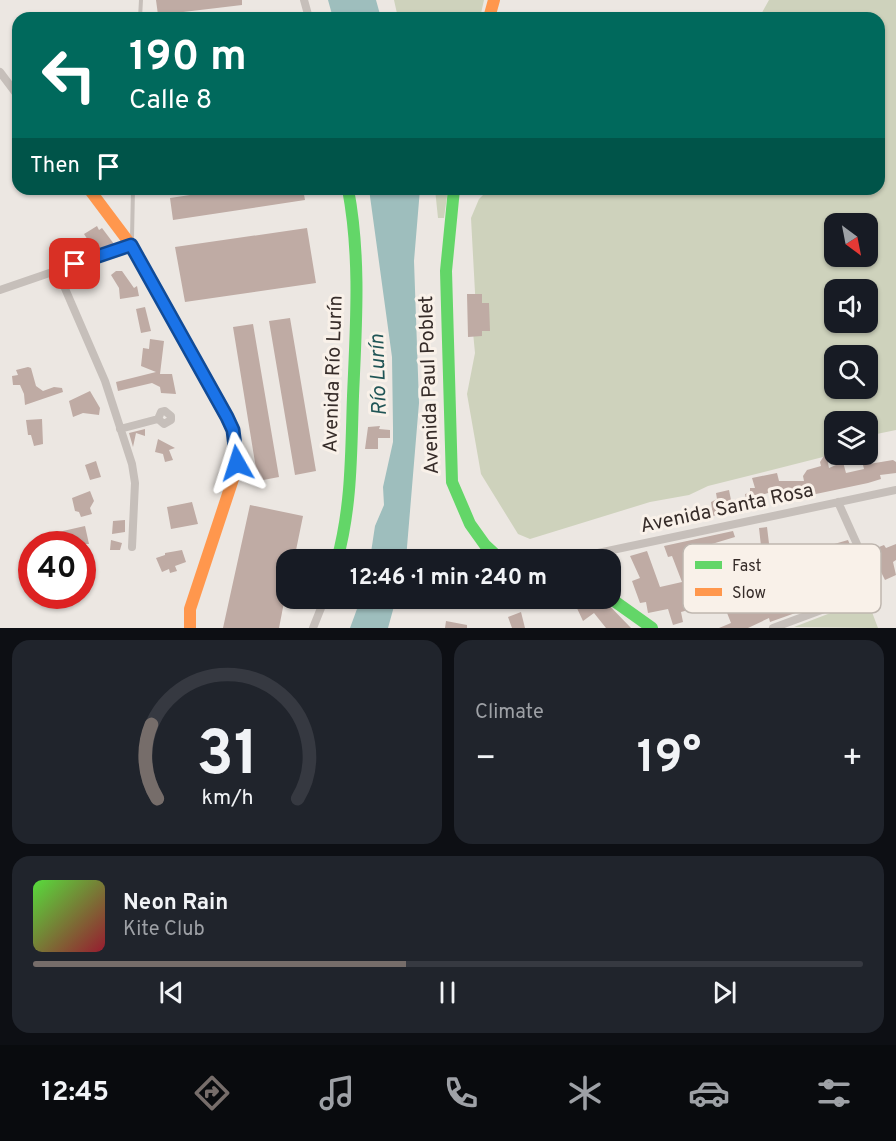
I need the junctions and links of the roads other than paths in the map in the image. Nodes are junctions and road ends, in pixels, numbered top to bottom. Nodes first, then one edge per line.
1 (0, 72) edge
2 (12, 88) edge
3 (93, 195) edge
4 (134, 195) edge
5 (349, 195) edge
6 (453, 195) edge
7 (131, 245) junction
8 (57, 270) junction
9 (0, 290) edge
10 (158, 419) dead end
11 (120, 429) junction
12 (896, 490) edge
13 (838, 502) junction
14 (857, 544) edge
15 (132, 547) dead end
16 (339, 549) edge
17 (489, 549) edge
18 (617, 549) edge
19 (621, 606) edge
20 (321, 609) edge
21 (813, 613) edge
22 (190, 628) edge
23 (313, 628) edge
24 (652, 628) edge
25 (773, 628) edge

1 - 2 street
3 - 7 street
4 - 7 lane
5 - 16 street, Avenida Río Lurín
6 - 17 street, Avenida Paul Poblet
7 - 8 street
7 - 22 street
8 - 9 street
8 - 11 street
10 - 11 street
11 - 15 street
12 - 13 street, Avenida Santa Rosa
13 - 14 street
13 - 18 street, Avenida Santa Rosa
19 - 24 street
20 - 23 street
21 - 25 street

